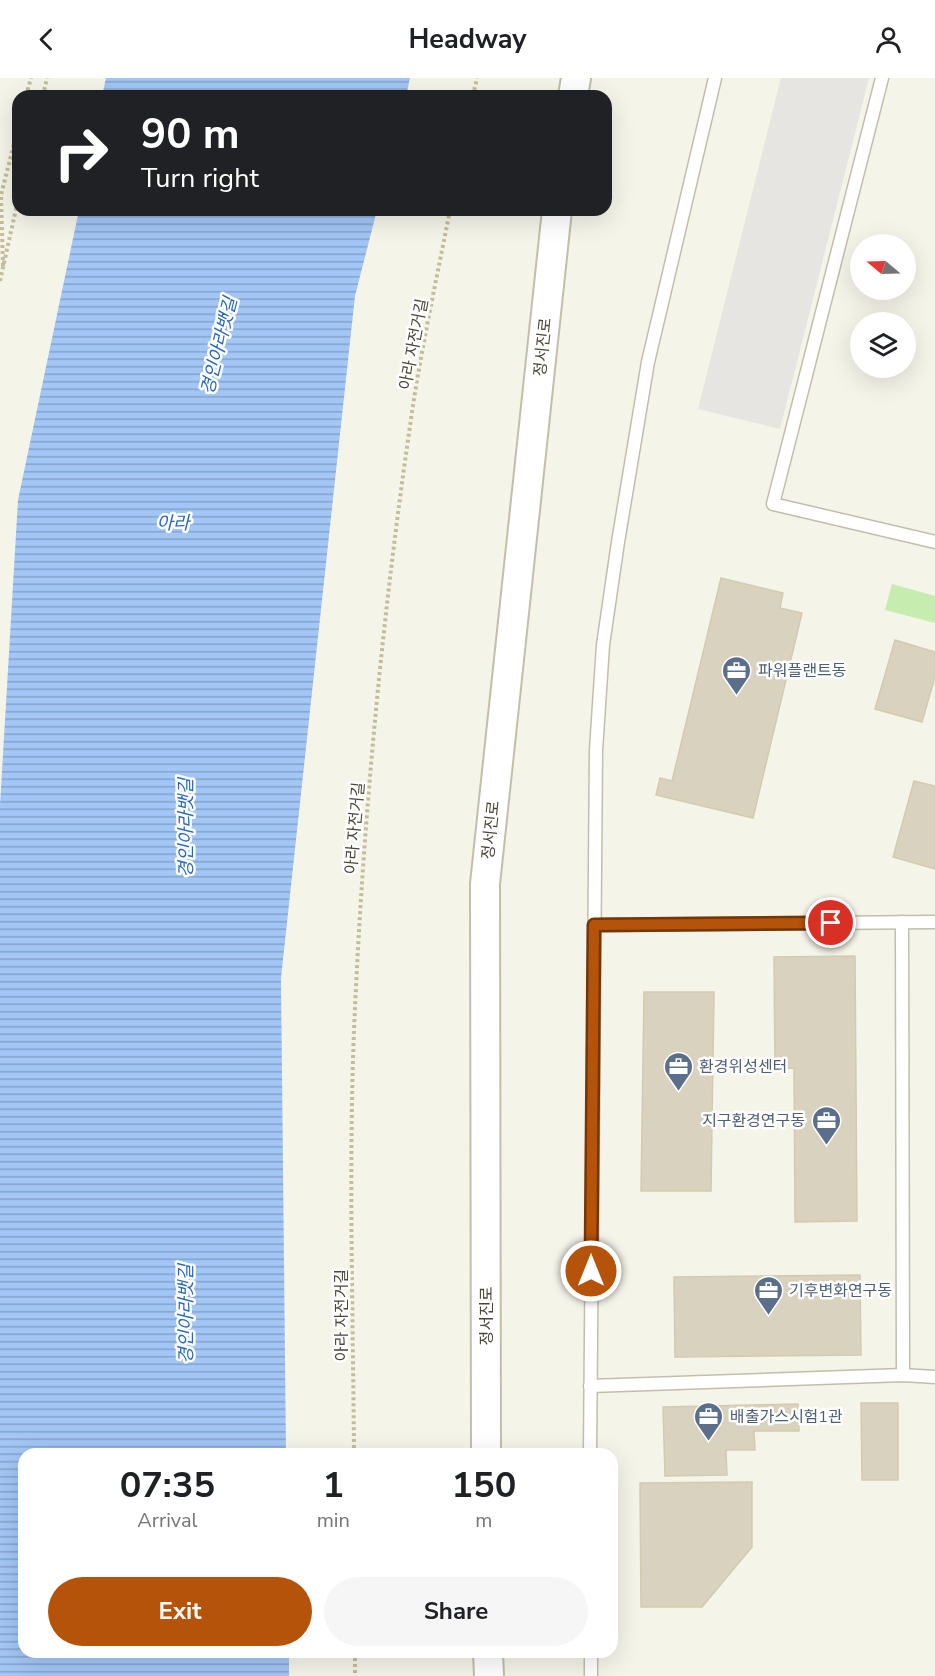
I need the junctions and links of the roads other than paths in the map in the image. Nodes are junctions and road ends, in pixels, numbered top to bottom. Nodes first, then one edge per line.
1 (715, 78) edge
2 (882, 78) edge
3 (556, 216) edge
4 (935, 542) edge
5 (902, 922) junction
6 (935, 922) edge
7 (594, 925) junction
8 (903, 1375) junction
9 (935, 1377) edge
10 (590, 1386) junction
11 (486, 1448) edge
12 (590, 1448) edge
13 (488, 1658) edge
14 (591, 1658) edge
15 (489, 1676) edge
16 (591, 1676) edge

1 - 7 lane
2 - 4 lane
3 - 11 street, 정서진로
5 - 6 lane
5 - 7 lane
5 - 8 lane
7 - 10 lane
8 - 9 lane
8 - 10 lane
10 - 12 lane
13 - 15 street
14 - 16 lane

